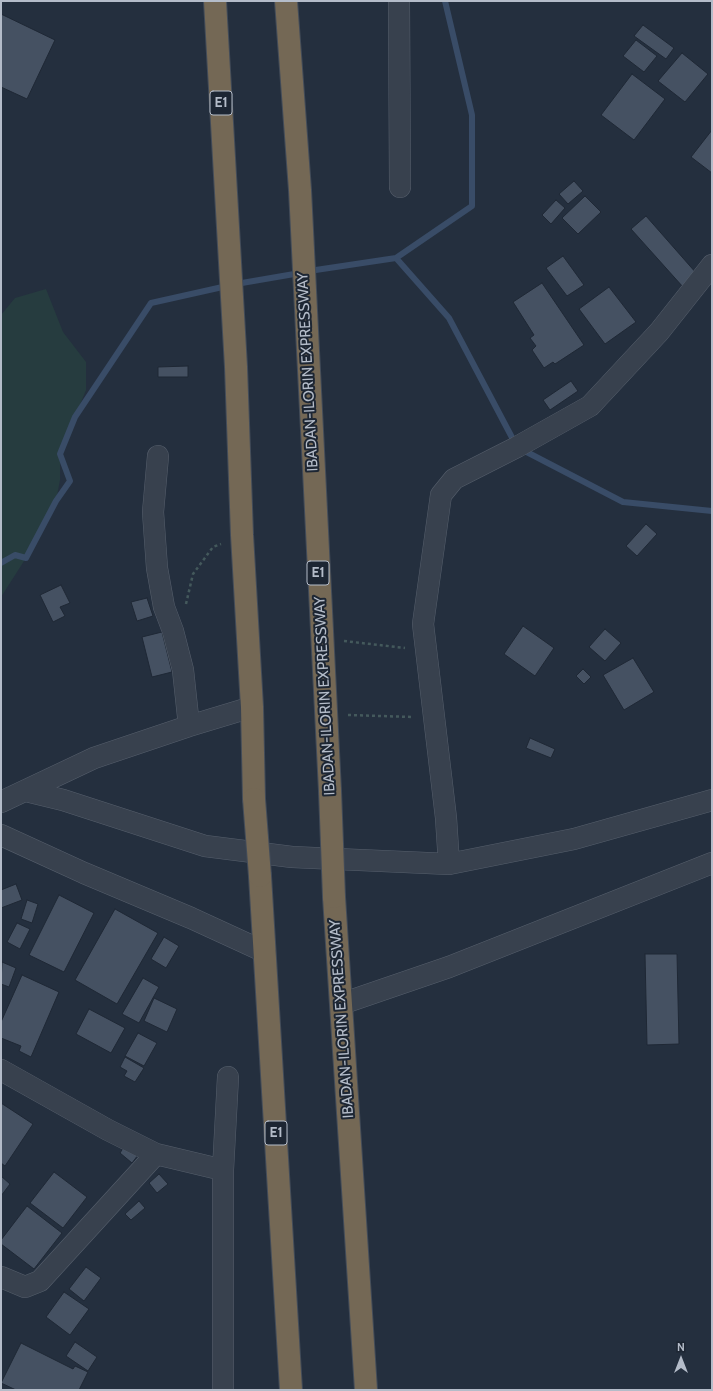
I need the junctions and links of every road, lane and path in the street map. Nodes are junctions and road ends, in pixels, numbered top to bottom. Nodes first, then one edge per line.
1 (215, 1) edge
2 (286, 1) edge
3 (399, 1) edge
4 (400, 187) dead end
5 (712, 265) edge
6 (158, 456) dead end
7 (242, 535) junction
8 (174, 631) junction
9 (322, 638) junction
10 (426, 650) junction
11 (252, 707) junction
12 (326, 714) junction
13 (434, 718) junction
14 (189, 726) junction
15 (26, 790) junction
16 (712, 800) edge
17 (1, 802) edge
18 (1, 835) edge
19 (712, 863) edge
20 (449, 864) junction
21 (265, 952) junction
22 (341, 1004) junction
23 (1, 1070) edge
24 (228, 1077) dead end
25 (156, 1154) junction
26 (223, 1170) junction
27 (1, 1277) edge
28 (223, 1390) edge
29 (291, 1390) edge
30 (366, 1390) edge

1 - 7 highway, E1
2 - 9 highway, IBADAN-ILORIN EXPRESSWAY / E1
3 - 4 street
5 - 10 street
6 - 8 street
7 - 8 path
7 - 11 highway, E1
8 - 14 street
9 - 10 path
9 - 12 highway, IBADAN-ILORIN EXPRESSWAY / E1
10 - 13 street
11 - 14 street
11 - 21 highway, E1, bridge
12 - 13 path
12 - 22 highway, IBADAN-ILORIN EXPRESSWAY / E1, bridge
13 - 20 street
14 - 15 street
15 - 17 street
15 - 20 street
16 - 20 street
18 - 21 street
19 - 22 street
21 - 29 highway, E1
22 - 30 highway, IBADAN-ILORIN EXPRESSWAY / E1
23 - 25 street
24 - 26 street
25 - 26 street
25 - 27 street
26 - 28 street

